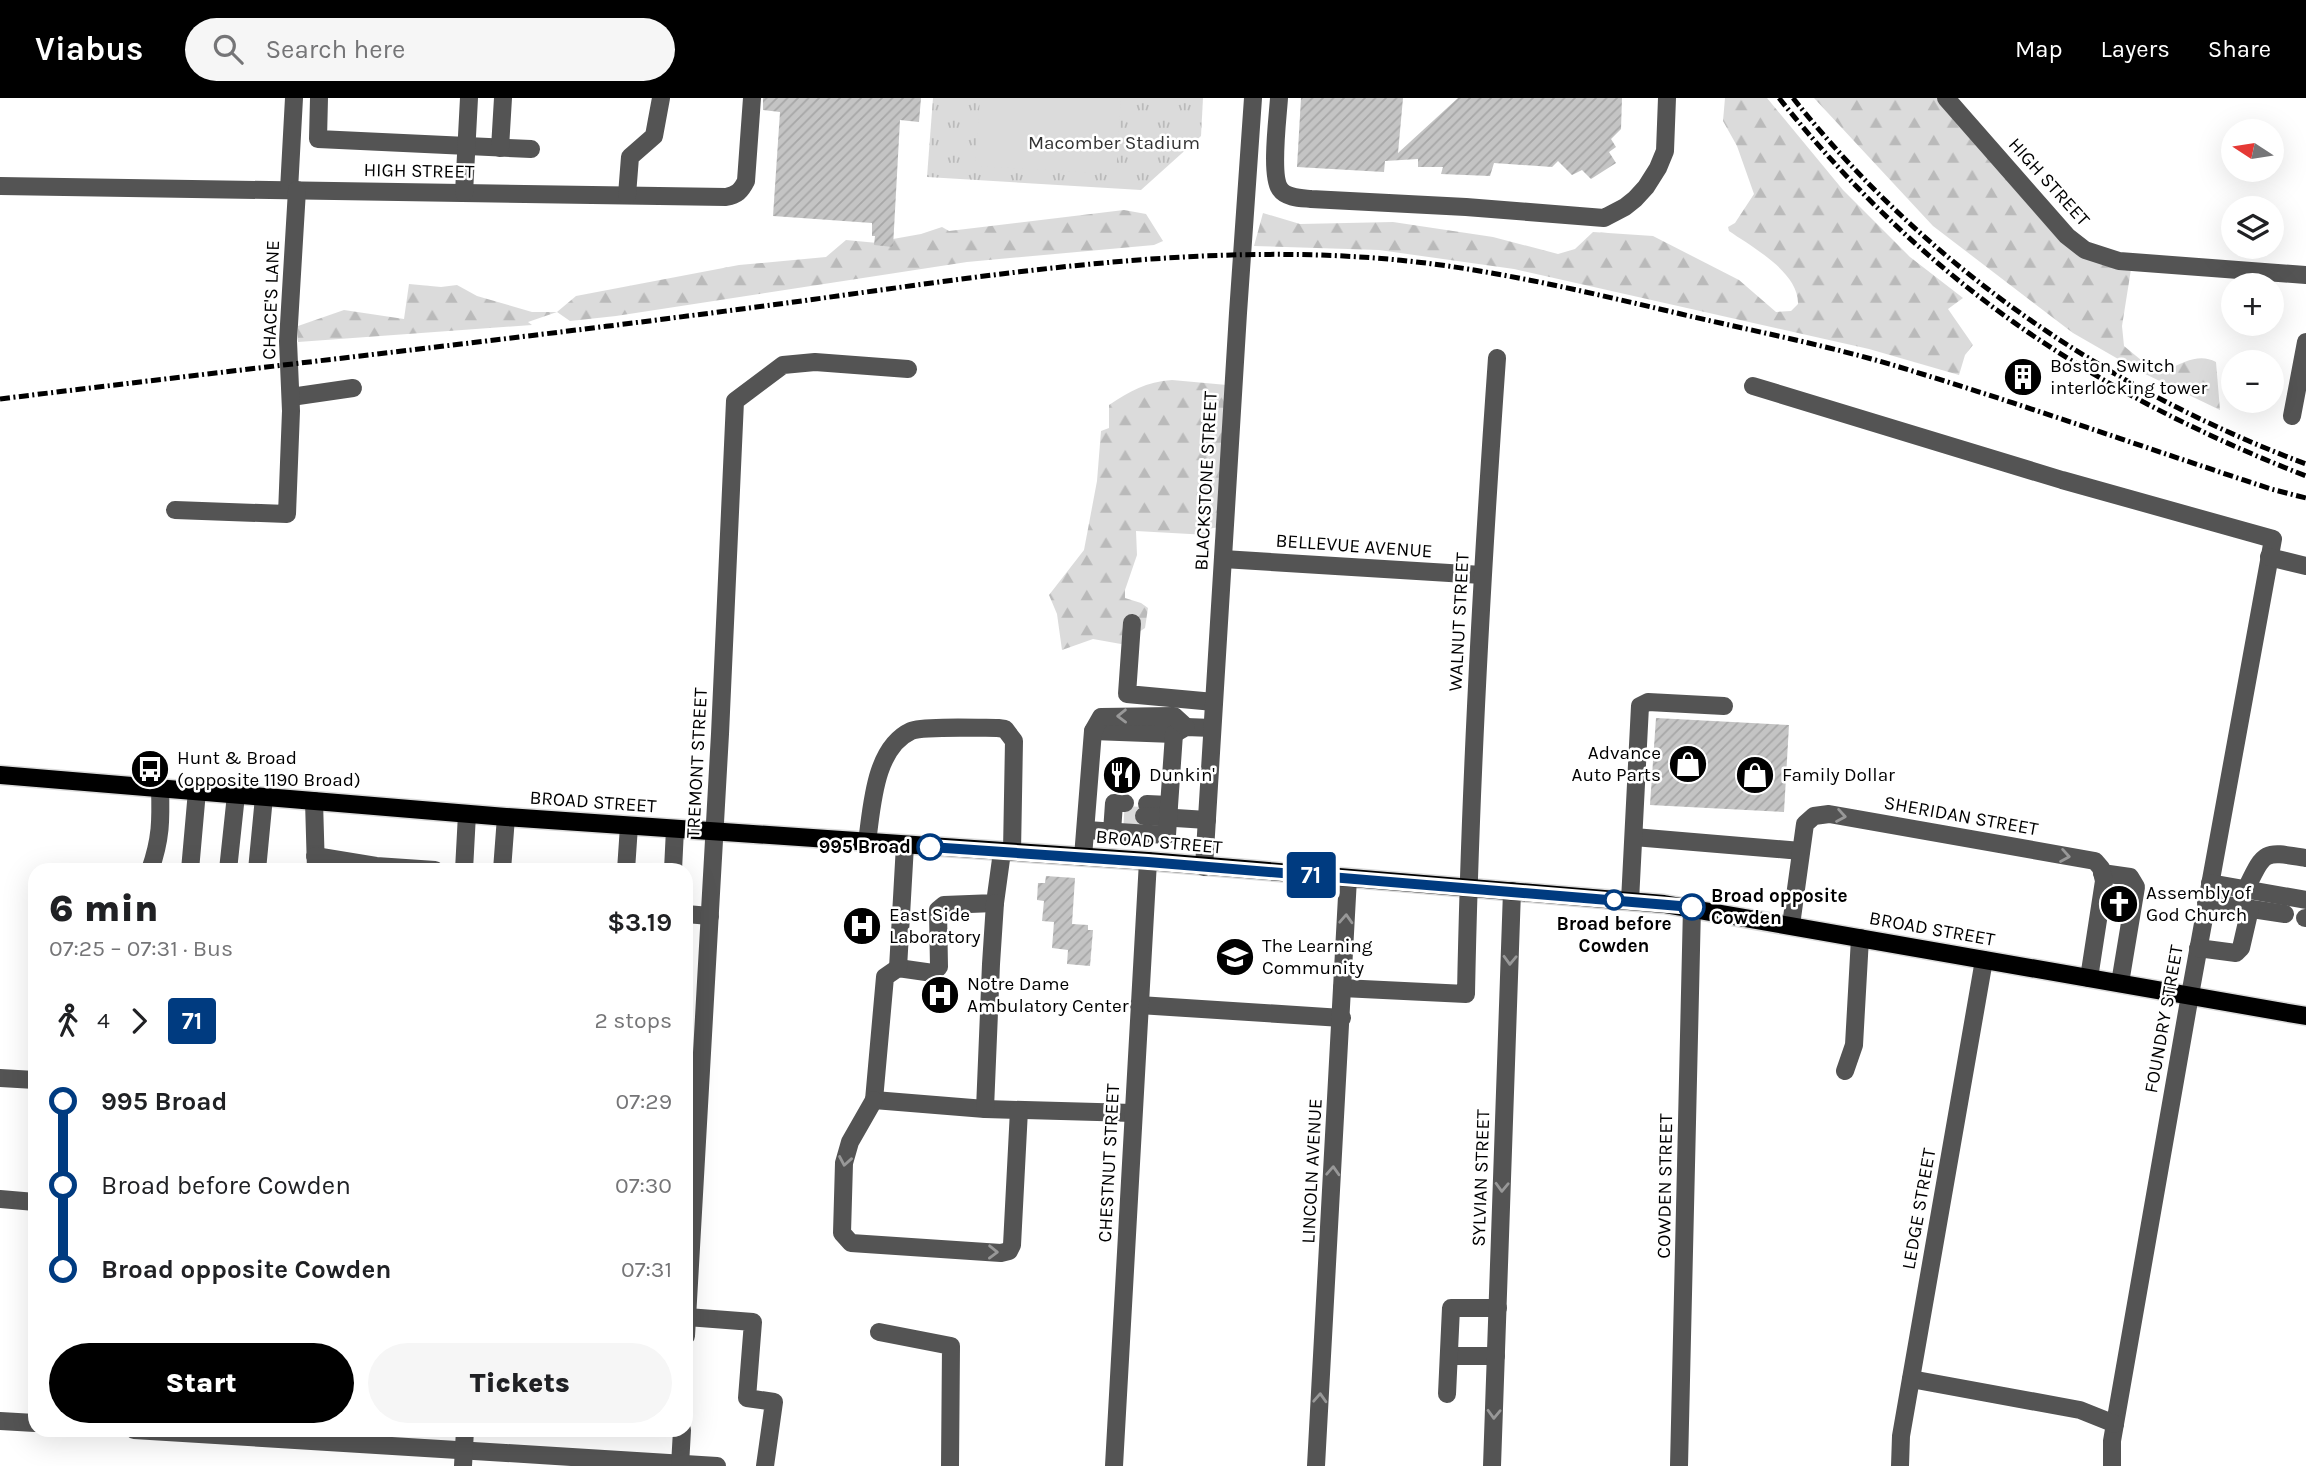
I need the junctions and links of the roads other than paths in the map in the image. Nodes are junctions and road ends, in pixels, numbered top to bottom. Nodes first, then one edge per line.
1 (294, 98) edge
2 (319, 98) edge
3 (469, 98) edge
4 (503, 98) edge
5 (661, 98) edge
6 (752, 98) edge
7 (1253, 98) edge
8 (1279, 98) edge
9 (1667, 98) edge
10 (1946, 98) edge
11 (466, 146) junction
12 (500, 148) junction
13 (531, 149) dead end
14 (0, 186) edge
15 (293, 190) junction
16 (464, 193) junction
17 (627, 195) junction
18 (2306, 275) edge
19 (2306, 342) edge
20 (1497, 358) dead end
21 (908, 369) dead end
22 (1753, 386) dead end
23 (352, 388) dead end
24 (291, 404) junction
25 (2292, 416) dead end
26 (175, 510) dead end
27 (2271, 548) junction
28 (1223, 559) junction
29 (2306, 566) edge
30 (1482, 575) junction
31 (1132, 624) dead end
32 (1214, 702) junction
33 (1724, 706) dead end
34 (1212, 729) junction
35 (1180, 730) junction
36 (0, 775) edge
37 (160, 788) junction
38 (197, 791) junction
39 (236, 794) junction
40 (264, 797) junction
41 (314, 801) junction
42 (1146, 810) tunnel mouth
43 (467, 814) junction
44 (506, 817) junction
45 (1168, 819) junction
46 (1207, 820) junction
47 (629, 826) junction
48 (675, 829) junction
49 (1086, 830) junction
50 (714, 832) junction
51 (1634, 837) junction
52 (867, 842) junction
53 (905, 845) junction
54 (1801, 851) junction
55 (1007, 852) junction
56 (1083, 857) junction
57 (2306, 858) edge
58 (1156, 862) junction
59 (153, 863) edge
60 (191, 863) edge
61 (229, 863) edge
62 (258, 863) edge
63 (316, 863) edge
64 (464, 863) edge
65 (503, 863) edge
66 (626, 863) edge
67 (673, 863) edge
68 (1204, 867) junction
69 (2102, 873) junction
70 (1348, 878) junction
71 (2210, 883) junction
72 (1468, 888) junction
73 (2246, 889) junction
74 (1512, 891) junction
75 (1630, 901) junction
76 (2206, 902) junction
77 (995, 903) junction
78 (1692, 907) junction
79 (2250, 909) junction
80 (2306, 912) edge
81 (2285, 914) dead end
82 (693, 915) edge
83 (709, 916) junction
84 (1791, 925) junction
85 (1860, 938) junction
86 (2198, 948) junction
87 (1984, 960) junction
88 (898, 968) junction
89 (2089, 978) junction
90 (2120, 983) junction
91 (1342, 988) junction
92 (2190, 995) junction
93 (1139, 1005) junction
94 (2306, 1016) edge
95 (1342, 1018) junction
96 (1845, 1071) dead end
97 (0, 1078) edge
98 (28, 1080) edge
99 (874, 1100) junction
100 (985, 1109) junction
101 (1019, 1110) junction
102 (1133, 1113) junction
103 (0, 1199) edge
104 (28, 1201) edge
105 (693, 1208) edge
106 (1498, 1308) junction
107 (693, 1317) edge
108 (879, 1332) dead end
109 (1449, 1356) junction
110 (1496, 1356) junction
111 (1911, 1379) junction
112 (1447, 1394) dead end
113 (0, 1421) edge
114 (28, 1423) edge
115 (2115, 1424) junction
116 (213, 1437) edge
117 (465, 1437) edge
118 (682, 1437) edge
119 (463, 1459) edge
120 (680, 1465) edge
121 (717, 1466) edge
122 (765, 1466) edge
123 (950, 1466) edge
124 (1114, 1466) edge
125 (1316, 1466) edge
126 (1492, 1466) edge
127 (1679, 1466) edge
128 (1900, 1466) edge
129 (2112, 1466) edge

1 - 15 street, CHACE'S LANE
2 - 11 street
3 - 11 street
4 - 12 street
5 - 17 street
6 - 17 street, HIGH STREET
7 - 28 street, BLACKSTONE STREET
8 - 9 street
10 - 18 street, HIGH STREET
11 - 12 street
11 - 16 street
12 - 13 street
14 - 15 street, HIGH STREET
15 - 16 street, HIGH STREET
15 - 24 street, CHACE'S LANE
16 - 17 street, HIGH STREET
19 - 25 street
20 - 30 street, WALNUT STREET
21 - 50 street, TREMONT STREET
22 - 27 street
23 - 24 street
24 - 26 street, CHACE'S LANE
27 - 29 street
27 - 71 street, FOUNDRY STREET
28 - 30 street, BELLEVUE AVENUE
28 - 32 street, BLACKSTONE STREET
30 - 72 street, WALNUT STREET
31 - 32 street
32 - 34 street, BLACKSTONE STREET
33 - 51 street
34 - 35 street
34 - 46 street, BLACKSTONE STREET
35 - 45 street, CHESTNUT STREET
35 - 49 street
36 - 37 main road, BROAD STREET
37 - 38 main road, BROAD STREET
37 - 59 street
38 - 39 main road, BROAD STREET
38 - 60 street
39 - 40 main road, BROAD STREET
39 - 61 street
40 - 41 main road, BROAD STREET
40 - 62 street
41 - 43 main road, BROAD STREET
41 - 63 street
42 - 45 street
43 - 44 main road, BROAD STREET
43 - 64 street
44 - 47 main road, BROAD STREET
44 - 65 street
45 - 46 street
45 - 49 street
45 - 58 street, CHESTNUT STREET
46 - 68 street, BLACKSTONE STREET
47 - 48 main road, BROAD STREET
47 - 66 street
48 - 50 main road, BROAD STREET
48 - 67 street
49 - 56 street
50 - 52 main road, BROAD STREET
50 - 83 street, TREMONT STREET
51 - 54 street
51 - 75 street
52 - 53 main road, BROAD STREET
52 - 55 street
53 - 55 main road, BROAD STREET
53 - 88 street
54 -> 69 street, SHERIDAN STREET
54 - 84 street, SHERIDAN STREET
55 - 56 main road, BROAD STREET
55 - 77 street
56 - 58 main road, BROAD STREET
57 - 73 street
58 - 68 main road, BROAD STREET
58 - 93 street, CHESTNUT STREET
68 - 70 main road, BROAD STREET
69 - 89 street
69 - 90 street
70 - 72 main road, BROAD STREET
91 -> 70 street, LINCOLN AVENUE
71 - 73 street
71 - 76 street, FOUNDRY STREET
72 - 74 main road, BROAD STREET
72 - 91 street, WALNUT STREET
73 - 80 street
74 - 75 main road, BROAD STREET
74 -> 106 street, SYLVIAN STREET
75 - 78 main road, BROAD STREET
76 - 79 street
76 - 86 street, FOUNDRY STREET
77 - 88 street
77 - 100 street
78 - 84 main road, BROAD STREET
78 - 127 street, COWDEN STREET
79 - 81 street
79 - 86 street
82 - 83 street
83 - 105 street, TREMONT STREET
84 - 85 main road, BROAD STREET
85 - 87 main road, BROAD STREET
85 - 96 street
86 - 92 street, FOUNDRY STREET
87 - 89 main road, BROAD STREET
87 - 111 street, LEDGE STREET
88 - 99 street
89 - 90 main road, BROAD STREET
90 - 92 main road, BROAD STREET
91 - 95 street, LINCOLN AVENUE
92 - 94 main road, BROAD STREET
92 - 115 street, FOUNDRY STREET
93 - 95 street
93 - 102 street, CHESTNUT STREET
125 -> 95 street, LINCOLN AVENUE
97 - 98 street
99 - 100 street
99 -> 101 street
100 - 101 street
101 - 102 street
102 - 124 street, CHESTNUT STREET
103 - 104 street
106 - 109 street
106 - 110 street, SYLVIAN STREET
107 - 122 street
108 - 123 street
109 - 110 street
109 - 112 street
110 -> 126 street, SYLVIAN STREET
111 - 115 street
111 - 128 street, LEDGE STREET
113 - 114 street
115 - 129 street, FOUNDRY STREET
116 - 119 street
117 - 119 street
118 - 120 street
119 - 120 street
120 - 121 street

